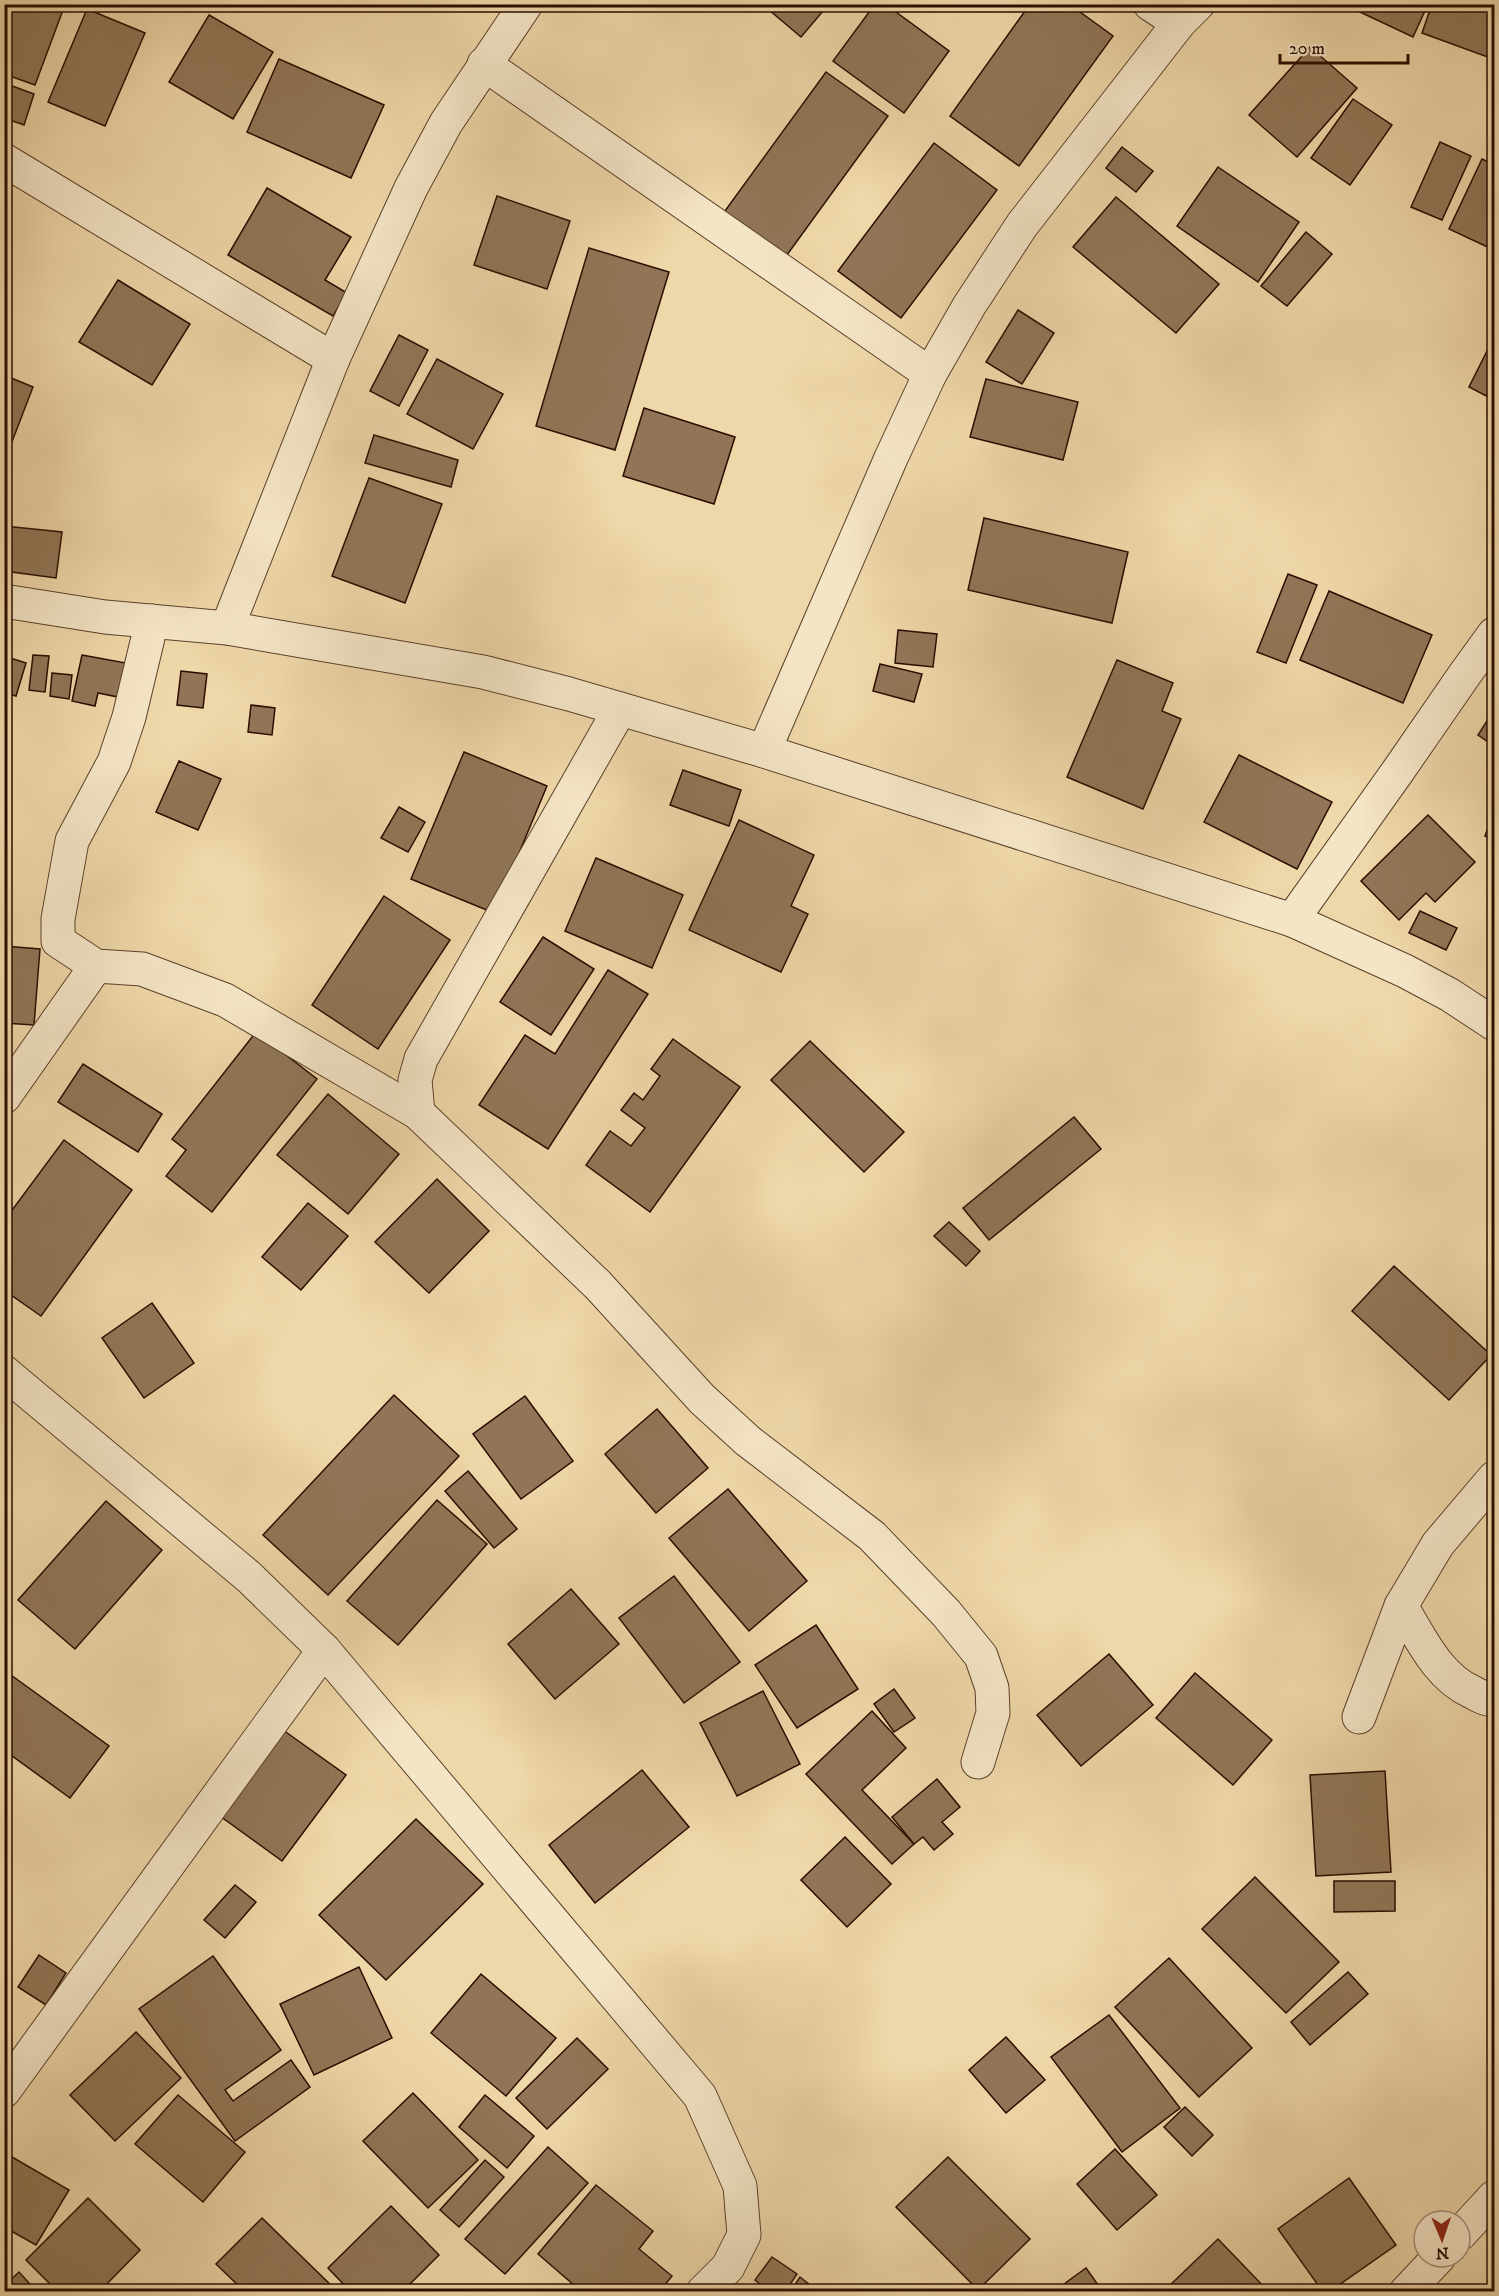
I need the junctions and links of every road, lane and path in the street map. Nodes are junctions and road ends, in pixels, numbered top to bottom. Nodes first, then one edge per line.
1 (526, 4) edge
2 (1150, 4) edge
3 (1188, 14) edge
4 (484, 64) junction
5 (4, 160) edge
6 (333, 359) junction
7 (930, 374) junction
8 (4, 601) edge
9 (152, 621) junction
10 (227, 628) junction
11 (1494, 634) edge
12 (620, 709) junction
13 (764, 752) junction
14 (1292, 920) junction
15 (96, 966) junction
16 (1494, 1024) edge
17 (4, 1097) edge
18 (418, 1113) junction
19 (4, 1372) edge
20 (1494, 1478) edge
21 (1401, 1606) junction
22 (324, 1650) junction
23 (1494, 1700) edge
24 (1359, 1717) dead end
25 (978, 1762) dead end
26 (4, 2091) edge
27 (1494, 2197) edge
28 (1472, 2221) edge
29 (1427, 2269) edge
30 (703, 2292) edge
31 (1406, 2292) edge

1 - 4 street
2 - 3 street
3 - 7 street
4 - 6 street
4 - 7 street
5 - 6 street
6 - 10 street
7 - 13 street
8 - 9 street
9 - 10 street
9 - 15 street
10 - 12 street
11 - 14 street
12 - 13 street
12 - 18 street
13 - 14 street
14 - 16 street
15 - 17 street
15 - 18 street
18 - 25 street
19 - 22 street
20 - 21 street
21 - 23 street
21 - 24 street
22 - 26 street
22 - 30 street
27 - 28 street
29 - 31 street

